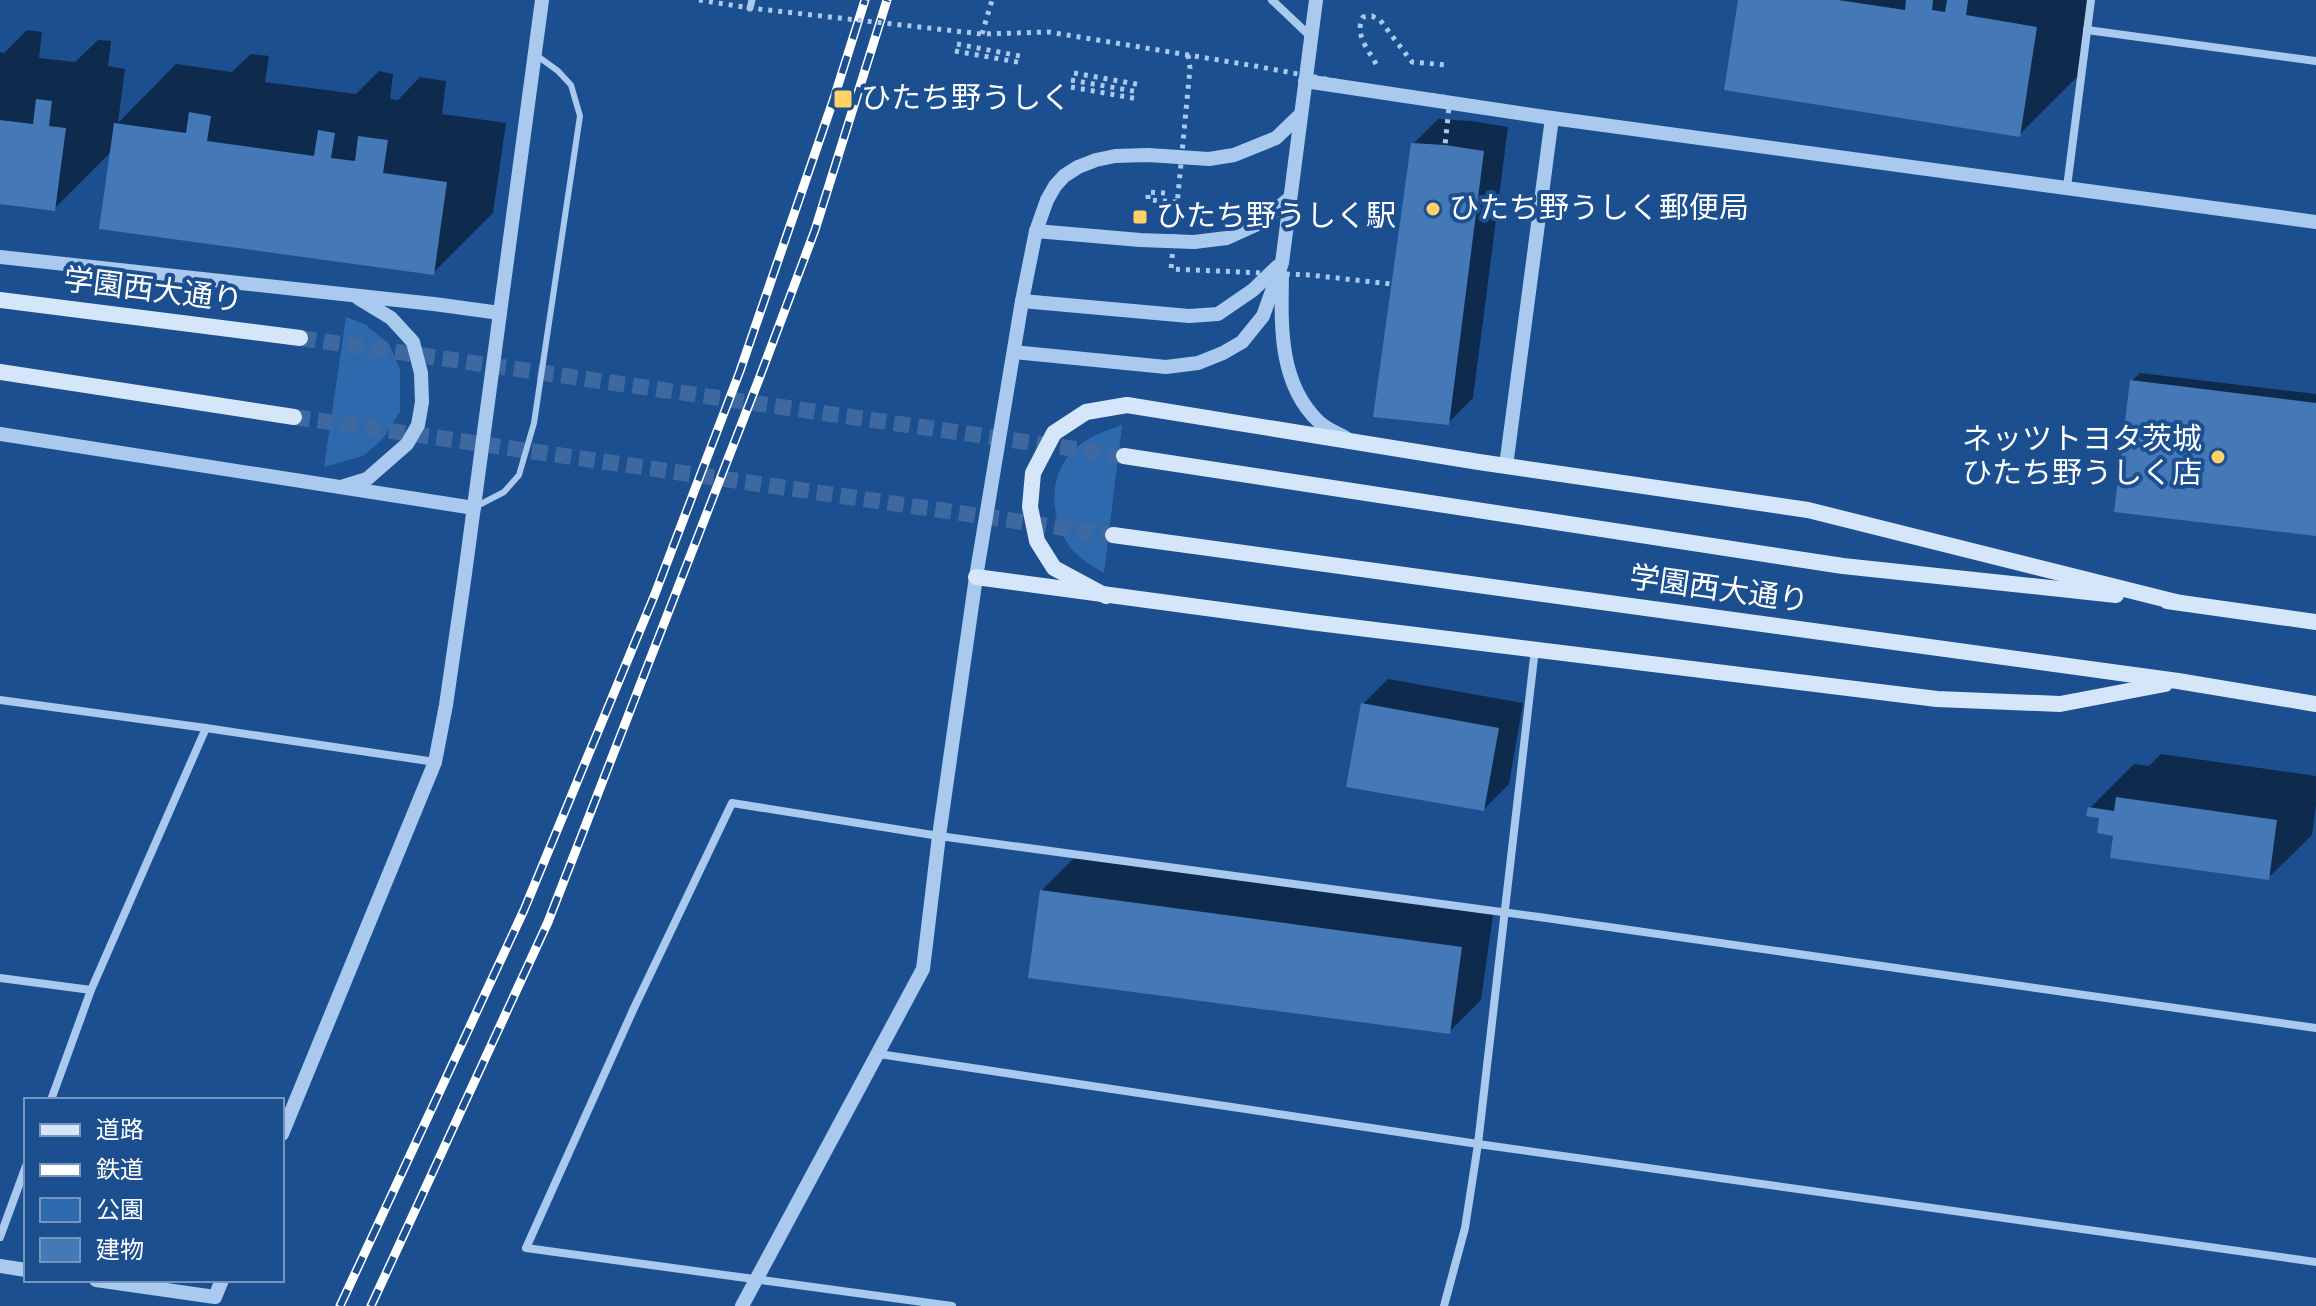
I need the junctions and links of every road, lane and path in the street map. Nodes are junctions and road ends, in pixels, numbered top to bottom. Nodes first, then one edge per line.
1 (542, 0) edge
2 (699, 0) edge
3 (992, 0) edge
4 (1272, 0) edge
5 (1316, 0) edge
6 (2091, 0) edge
7 (751, 4) edge
8 (2087, 30) junction
9 (982, 34) junction
10 (1311, 37) junction
11 (956, 48) dead end
12 (536, 55) junction
13 (1188, 55) junction
14 (1024, 60) dead end
15 (2316, 61) edge
16 (1447, 65) dead end
17 (1378, 67) dead end
18 (1384, 79) dead end
19 (1305, 81) junction
20 (1141, 85) dead end
21 (1071, 87) dead end
22 (1390, 91) junction
23 (1300, 115) junction
24 (1552, 118) junction
25 (1445, 145) dead end
26 (2067, 187) junction
27 (1165, 193) dead end
28 (1290, 198) junction
29 (1177, 202) junction
30 (2316, 222) edge
31 (1036, 231) junction
32 (0, 257) edge
33 (1282, 263) junction
34 (1391, 284) dead end
35 (354, 296) junction
36 (0, 300) edge
37 (1022, 301) junction
38 (500, 313) junction
39 (300, 338) tunnel mouth
40 (1014, 352) junction
41 (0, 372) edge
42 (294, 417) tunnel mouth
43 (0, 434) edge
44 (1350, 441) junction
45 (1124, 456) tunnel mouth
46 (1506, 466) junction
47 (341, 487) junction
48 (474, 508) junction
49 (1113, 535) tunnel mouth
50 (976, 577) junction
51 (1106, 596) junction
52 (2176, 602) junction
53 (2316, 622) edge
54 (1535, 649) junction
55 (2178, 681) junction
56 (0, 700) edge
57 (2316, 704) edge
58 (206, 728) junction
59 (435, 762) junction
60 (939, 836) junction
61 (1504, 913) junction
62 (0, 978) edge
63 (91, 990) junction
64 (2316, 1028) edge
65 (879, 1054) junction
66 (52, 1098) edge
67 (284, 1129) edge
68 (1478, 1144) junction
69 (24, 1171) edge
70 (0, 1237) edge
71 (2316, 1262) edge
72 (0, 1266) edge
73 (24, 1270) edge
74 (756, 1279) junction
75 (107, 1282) edge
76 (221, 1282) edge
77 (214, 1302) edge
78 (742, 1306) edge
79 (952, 1306) edge
80 (1444, 1306) edge

1 - 12 street
2 - 7 path, bridge
3 - 9 path
4 - 10 street
5 - 10 street
6 - 8 street
7 - 9 path, bridge
8 - 15 street
8 - 26 street
9 - 13 path, bridge
10 - 19 street
11 - 14 path
12 - 38 street
12 - 48 lane
13 - 22 path, bridge
13 - 29 path, bridge
16 - 17 path
18 - 22 path
19 - 23 street
19 - 24 street
20 - 21 path
22 - 25 path, bridge
23 - 28 street
23 - 31 street
24 - 26 street
24 - 46 street
26 - 30 street
27 - 29 path
28 - 31 street
28 - 33 street
29 - 34 path, bridge
31 - 37 street
32 - 35 street
33 - 37 street
33 - 40 street
33 - 44 street
35 - 38 street
35 - 47 street
36 - 39 main road, 学園西大通り
37 - 40 street
38 - 48 street
40 - 50 street
41 - 42 main road
43 - 47 street
44 - 46 main road
44 - 51 main road
45 - 52 main road, 学園西大通り
46 - 52 main road
47 - 48 street
48 - 59 street
49 - 55 main road, 学園西大通り
50 - 51 main road
50 - 60 street
51 - 54 main road
52 - 53 main road, 学園西大通り
54 - 55 main road
54 - 61 street
55 - 57 main road, 学園西大通り
56 - 58 street
58 - 59 street
58 - 63 street
59 - 67 street
60 - 61 street
60 - 65 street
60 - 74 street
61 - 64 street
61 - 68 street
62 - 63 street
63 - 66 street
65 - 68 street
65 - 74 street
68 - 71 street
68 - 80 street
69 - 70 street
72 - 73 street
74 - 78 street
74 - 79 street
75 - 77 street
76 - 77 street

